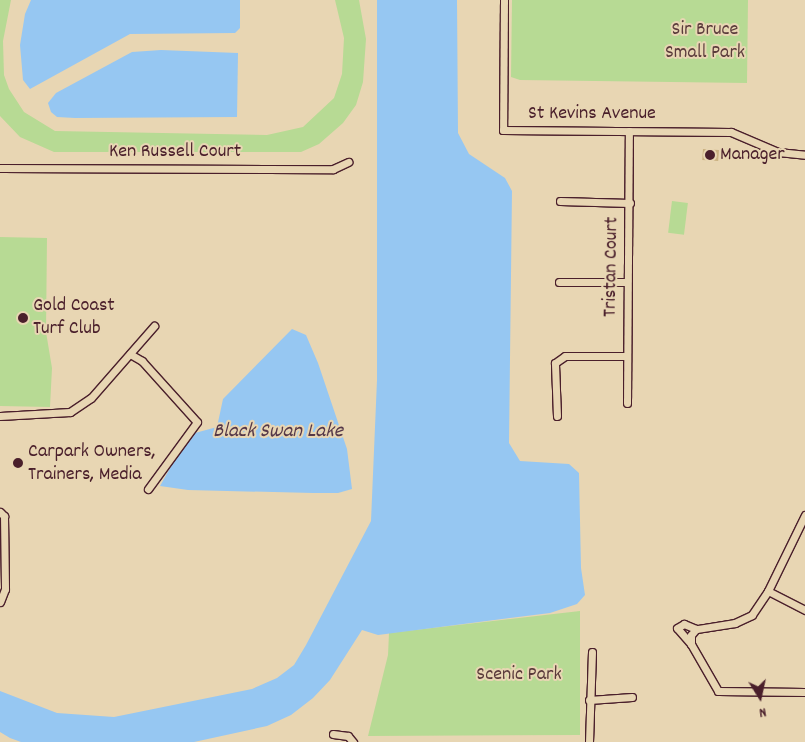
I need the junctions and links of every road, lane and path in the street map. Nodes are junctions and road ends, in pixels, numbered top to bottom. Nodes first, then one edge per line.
1 (504, 0) edge
2 (629, 131) junction
3 (805, 155) edge
4 (348, 162) dead end
5 (0, 168) edge
6 (560, 201) dead end
7 (630, 203) junction
8 (559, 282) dead end
9 (627, 282) junction
10 (154, 326) dead end
11 (130, 354) junction
12 (627, 356) junction
13 (627, 403) dead end
14 (0, 416) edge
15 (557, 416) dead end
16 (148, 489) dead end
17 (0, 512) edge
18 (805, 514) edge
19 (768, 591) junction
20 (0, 602) edge
21 (805, 610) edge
22 (696, 630) junction
23 (691, 644) junction
24 (592, 652) dead end
25 (805, 692) edge
26 (632, 697) dead end
27 (589, 700) junction
28 (333, 734) dead end
29 (353, 742) edge
30 (589, 742) edge

1 - 2 street, St Kevins Avenue
2 - 3 street, St Kevins Avenue
2 - 7 street, Tristan Court
4 - 5 street, Ken Russell Court
6 - 7 street
7 - 9 street, Tristan Court
8 - 9 street
9 - 12 street, Tristan Court
10 - 11 street
11 - 14 street
11 - 16 street
12 - 13 street, Tristan Court
12 - 15 street
17 - 20 street
18 - 19 street
19 - 21 street
19 - 22 street
22 - 23 street
22 - 23 street
23 - 25 street
24 - 27 street
26 - 27 street
27 - 30 street
28 - 29 street

